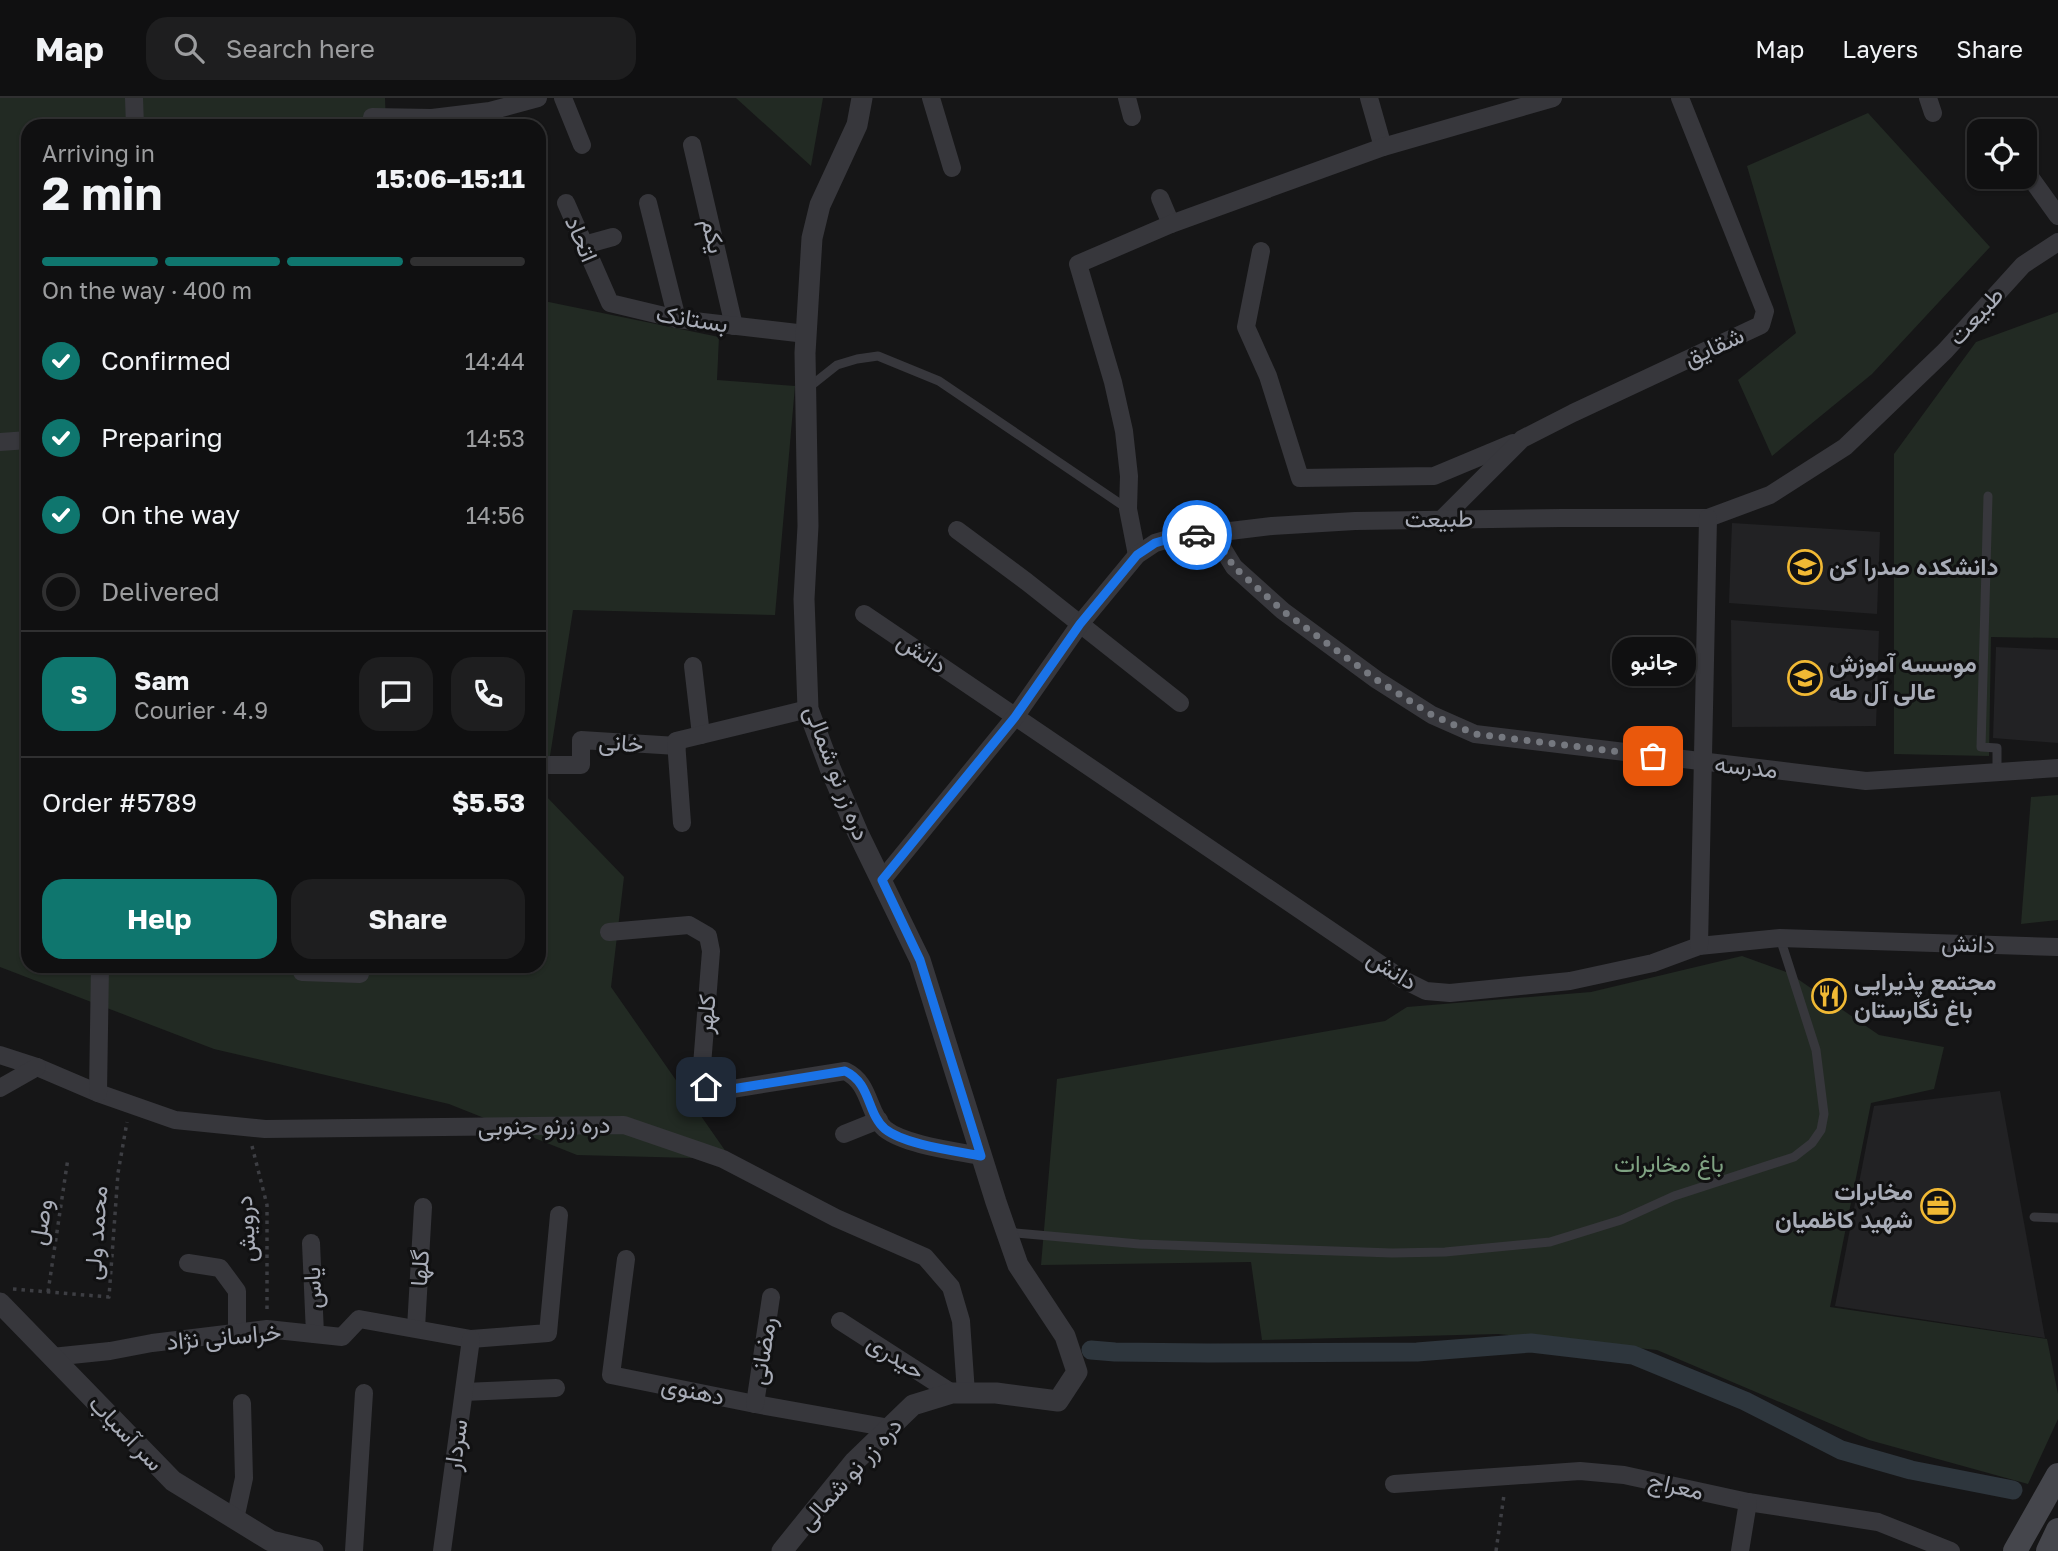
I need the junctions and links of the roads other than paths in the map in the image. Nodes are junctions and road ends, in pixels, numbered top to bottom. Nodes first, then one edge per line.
1 (134, 98) edge
2 (369, 98) edge
3 (538, 98) edge
4 (563, 98) edge
5 (862, 98) edge
6 (931, 98) edge
7 (1127, 98) edge
8 (1369, 98) edge
9 (1553, 98) edge
10 (1680, 98) edge
11 (489, 105) edge
12 (1132, 117) dead end
13 (135, 119) edge
14 (373, 119) edge
15 (442, 119) edge
16 (582, 145) dead end
17 (692, 145) dead end
18 (1383, 147) junction
19 (951, 168) dead end
20 (2037, 187) edge
21 (1160, 198) dead end
22 (566, 202) dead end
23 (648, 203) dead end
24 (2058, 216) edge
25 (1171, 224) junction
26 (613, 237) dead end
27 (2058, 242) edge
28 (584, 245) junction
29 (1261, 251) dead end
30 (597, 275) joint
31 (677, 320) junction
32 (734, 326) junction
33 (806, 334) junction
34 (806, 390) junction
35 (1522, 439) junction
36 (21, 440) edge
37 (0, 442) edge
38 (1988, 496) dead end
39 (1128, 509) junction
40 (1708, 518) junction
41 (1442, 519) junction
42 (957, 530) dead end
43 (1213, 533) junction
44 (1137, 555) junction
45 (864, 614) dead end
46 (1080, 624) junction
47 (692, 666) dead end
48 (1180, 703) dead end
49 (808, 709) junction
50 (1015, 717) junction
51 (701, 735) junction
52 (677, 746) junction
53 (1704, 762) junction
54 (549, 765) dead end
55 (2058, 768) edge
56 (1997, 772) junction
57 (682, 823) dead end
58 (882, 880) junction
59 (609, 932) dead end
60 (1780, 938) junction
61 (1699, 946) junction
62 (2058, 947) edge
63 (100, 973) edge
64 (331, 973) edge
65 (360, 973) edge
66 (0, 1055) edge
67 (37, 1067) junction
68 (0, 1088) edge
69 (98, 1093) junction
70 (878, 1120) junction
71 (844, 1134) dead end
72 (981, 1156) junction
73 (423, 1207) dead end
74 (559, 1215) dead end
75 (2034, 1217) dead end
76 (2058, 1218) edge
77 (1006, 1232) junction
78 (311, 1242) dead end
79 (626, 1259) dead end
80 (188, 1263) dead end
81 (6, 1296) edge
82 (771, 1297) dead end
83 (840, 1321) dead end
84 (416, 1328) junction
85 (237, 1334) junction
86 (315, 1334) junction
87 (471, 1339) junction
88 (52, 1357) junction
89 (556, 1388) dead end
90 (464, 1392) junction
91 (364, 1393) dead end
92 (959, 1393) junction
93 (242, 1404) dead end
94 (755, 1404) junction
95 (890, 1428) junction
96 (2058, 1475) edge
97 (1395, 1484) dead end
98 (1748, 1502) junction
99 (235, 1519) junction
100 (2054, 1541) edge
101 (2024, 1543) edge
102 (269, 1546) edge
103 (313, 1551) edge
104 (354, 1551) edge
105 (442, 1551) edge
106 (782, 1551) edge
107 (1740, 1551) edge
108 (1951, 1551) edge

1 - 13 street
2 - 14 street
3 - 11 street
4 - 16 street
5 - 33 street, دره زر نو شمالی
6 - 19 street
7 - 12 street
8 - 18 street
9 - 18 street
10 - 35 street, شقایق
11 - 15 street
17 - 32 street, یکم
18 - 25 street
20 - 24 street
21 - 25 street
22 - 28 street, اتحاد
23 - 31 street
25 - 39 street
26 - 28 street
27 - 40 street, طبیعت
28 - 30 street, اتحاد
29 - 35 street, شقایق
30 - 31 street, بستانک
31 - 32 street, بستانک
32 - 33 street, بستانک
33 - 34 street, دره زر نو شمالی
34 - 39 lane
34 - 49 street, دره زر نو شمالی
35 - 41 street, شقایق
36 - 37 street
38 - 56 lane
39 - 44 street
40 - 41 street, طبیعت
40 - 53 street
41 - 43 street, طبیعت
42 - 46 street
43 - 44 street, طبیعت
43 - 53 street, مدرسه
44 - 46 street, طبیعت
45 - 50 street, دانش
46 - 48 street
46 - 50 street, طبیعت
47 - 51 street
49 - 51 street, خانی
49 - 58 street, دره زر نو شمالی
50 - 58 street, طبیعت
50 - 61 street, دانش
51 - 52 street, خانی
52 - 54 street, خانی
52 - 57 street, خانی
53 - 56 street, مدرسه
53 - 61 street
55 - 56 street, مدرسه
58 - 72 street, دره زر نو شمالی
59 - 70 street, کلهر
60 - 61 street, دانش
60 - 62 street, دانش
60 - 77 lane
63 - 69 street
64 - 65 street
66 - 67 street, دره زرنو جنوبی
67 - 68 street
67 - 69 street, دره زرنو جنوبی
69 - 92 street, دره زرنو جنوبی
70 - 71 street
70 - 72 street
72 - 77 street, دره زر نو شمالی
73 - 84 street, گلها
74 - 87 street
75 - 76 lane
77 - 92 street, دره زر نو شمالی
78 - 86 street, یاس
79 - 94 street, دهنوی
80 - 85 street
81 - 88 street, سر آسیاب
82 - 94 street, رمضانی
83 - 92 street, حیدری
84 - 86 street, خراسانی نژاد
84 - 87 street, خراسانی نژاد
85 - 86 street, خراسانی نژاد
85 - 88 street, خراسانی نژاد
87 - 90 street, سردار
88 - 99 street, سر آسیاب
89 - 90 street
90 - 105 street, سردار
91 - 104 street
92 - 95 street, دره زر نو شمالی
93 - 99 street
94 - 95 street, دهنوی
95 - 106 street, دره زر نو شمالی
96 - 101 main road
97 - 98 street, معراج
98 - 107 street
98 - 108 street, معراج
99 - 102 street, سر آسیاب
100 - 101 street
102 - 103 street

